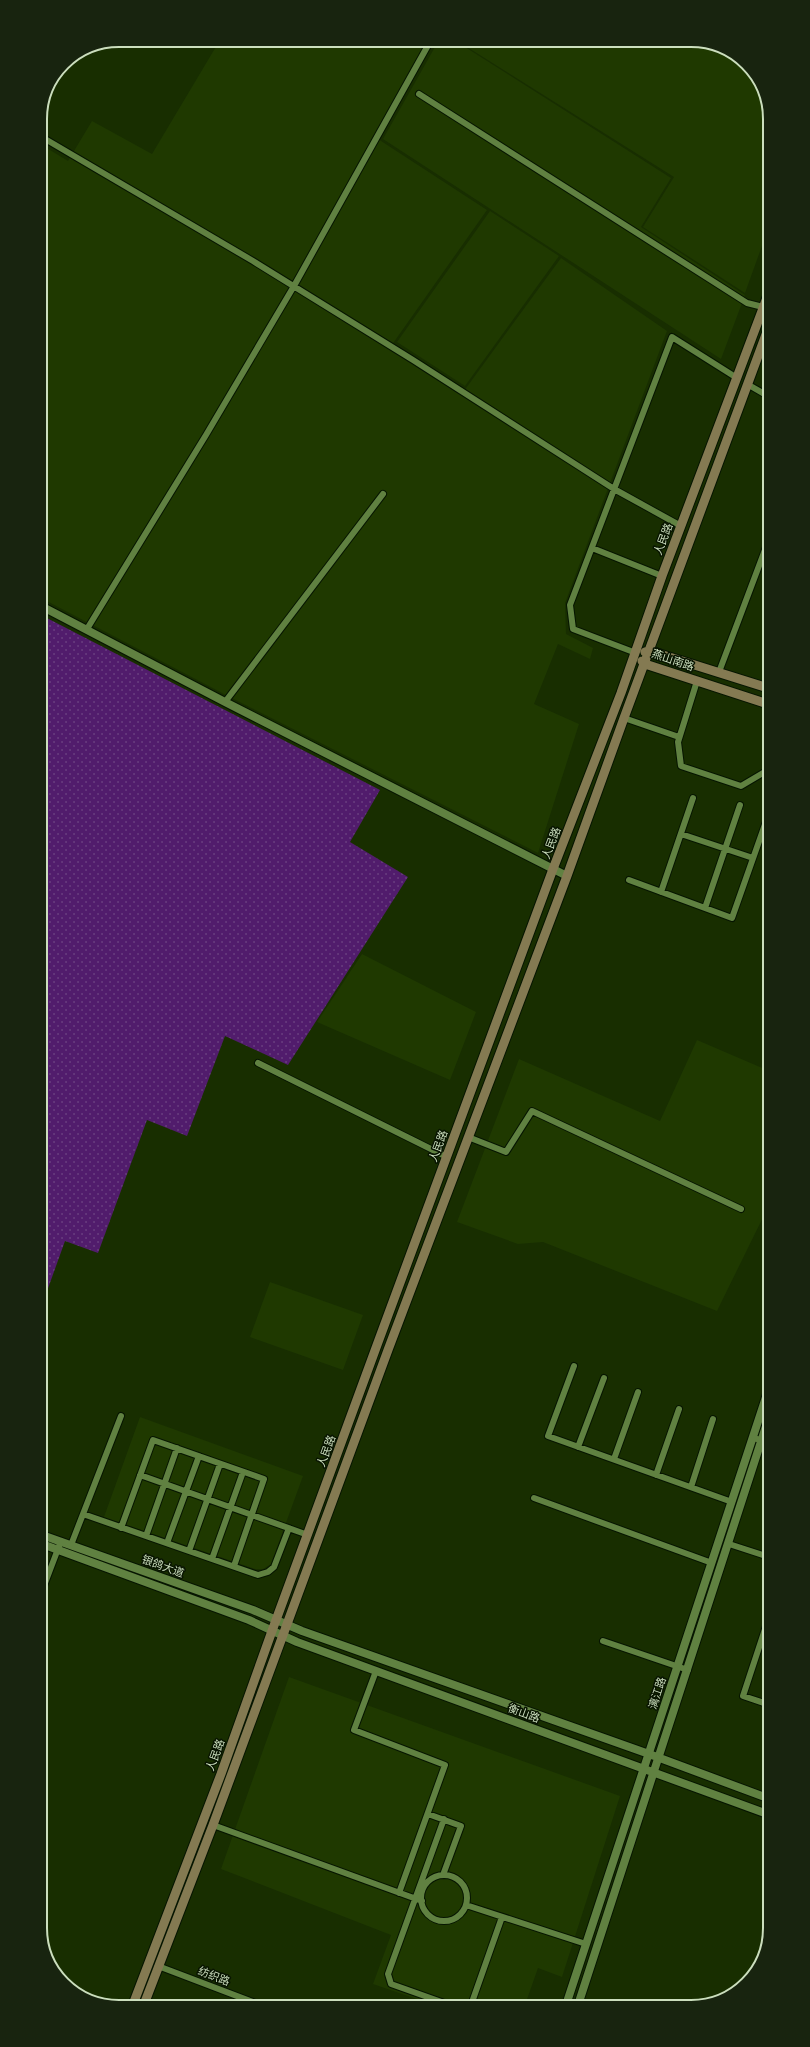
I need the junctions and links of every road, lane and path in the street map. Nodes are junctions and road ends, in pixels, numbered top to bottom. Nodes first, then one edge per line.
1 (427, 47) edge
2 (419, 94) dead end
3 (47, 140) edge
4 (294, 286) junction
5 (763, 307) joint
6 (763, 342) edge
7 (737, 378) junction
8 (747, 384) junction
9 (763, 393) edge
10 (614, 489) junction
11 (383, 494) dead end
12 (681, 526) junction
13 (592, 548) junction
14 (763, 555) edge
15 (662, 576) junction
16 (47, 609) edge
17 (87, 629) junction
18 (650, 651) junction
19 (636, 653) junction
20 (645, 664) junction
21 (719, 672) junction
22 (697, 681) junction
23 (763, 686) edge
24 (225, 702) junction
25 (763, 702) edge
26 (624, 718) junction
27 (679, 736) junction
28 (763, 773) edge
29 (693, 798) dead end
30 (740, 805) dead end
31 (763, 830) edge
32 (681, 834) junction
33 (725, 848) junction
34 (753, 858) junction
35 (554, 869) junction
36 (568, 876) junction
37 (629, 880) dead end
38 (661, 892) junction
39 (705, 908) junction
40 (258, 1063) dead end
41 (468, 1137) junction
42 (447, 1157) junction
43 (741, 1209) dead end
44 (574, 1366) dead end
45 (604, 1378) dead end
46 (638, 1392) dead end
47 (763, 1407) edge
48 (679, 1409) dead end
49 (121, 1416) dead end
50 (713, 1419) dead end
51 (753, 1438) junction
52 (763, 1440) edge
53 (578, 1447) junction
54 (177, 1448) junction
55 (763, 1449) edge
56 (199, 1456) junction
57 (614, 1460) junction
58 (220, 1464) junction
59 (243, 1472) junction
60 (140, 1475) junction
61 (656, 1475) junction
62 (165, 1483) junction
63 (690, 1487) junction
64 (186, 1491) junction
65 (534, 1498) dead end
66 (208, 1499) junction
67 (732, 1502) junction
68 (230, 1507) junction
69 (83, 1514) junction
70 (251, 1514) junction
71 (121, 1528) junction
72 (289, 1528) junction
73 (308, 1535) junction
74 (146, 1536) junction
75 (47, 1538) edge
76 (167, 1543) junction
77 (47, 1544) edge
78 (728, 1544) junction
79 (59, 1545) junction
80 (71, 1545) junction
81 (189, 1551) junction
82 (763, 1555) edge
83 (212, 1559) junction
84 (712, 1563) junction
85 (234, 1566) junction
86 (47, 1577) edge
87 (276, 1620) junction
88 (287, 1625) junction
89 (272, 1631) junction
90 (763, 1635) edge
91 (283, 1636) junction
92 (603, 1641) dead end
93 (678, 1667) junction
94 (688, 1670) junction
95 (376, 1671) junction
96 (763, 1703) edge
97 (649, 1754) junction
98 (228, 1755) junction
99 (238, 1758) junction
100 (660, 1758) junction
101 (644, 1768) junction
102 (655, 1772) junction
103 (763, 1797) edge
104 (763, 1812) edge
105 (428, 1814) junction
106 (444, 1819) junction
107 (213, 1825) junction
108 (443, 1875) junction
109 (399, 1893) junction
110 (414, 1898) junction
111 (422, 1901) junction
112 (466, 1905) junction
113 (502, 1917) junction
114 (586, 1944) junction
115 (149, 1962) junction
116 (158, 1966) junction
117 (135, 2000) edge
118 (146, 2000) edge
119 (247, 2000) edge
120 (436, 2000) edge
121 (473, 2000) edge
122 (568, 2000) edge
123 (580, 2000) edge

1 - 4 street
2 - 5 street
3 - 4 street
4 - 10 street
4 - 17 street
5 - 7 main road, 人民路
6 - 8 main road, 人民路
7 - 10 street
7 - 12 main road, 人民路
8 - 9 street
8 - 18 main road, 人民路
10 - 12 street
10 - 13 street
11 - 24 street
12 - 15 main road, 人民路
13 - 15 street
13 - 19 street
14 - 21 street
15 - 19 main road, 人民路
16 - 17 street
17 - 24 street
18 - 19 main road, 燕山南路
18 - 20 main road, 人民路
18 - 21 main road, 燕山南路
19 - 20 main road, 燕山南路
19 - 35 main road, 人民路
20 - 22 main road, 燕山南路
20 - 26 main road, 人民路
21 - 23 main road, 燕山南路
22 - 25 main road, 燕山南路
22 - 27 street
24 - 35 street
26 - 27 street
26 - 36 main road, 人民路
27 - 28 street
29 - 32 street
30 - 33 street
31 - 34 street
32 - 33 street
32 - 38 street
33 - 34 street
33 - 39 street
34 - 39 street
35 - 36 street
35 - 42 main road, 人民路
36 - 41 main road, 人民路
37 - 38 street
38 - 39 street
40 - 42 street
41 - 43 street
41 - 88 main road, 人民路
42 - 73 main road, 人民路
44 - 53 street
45 - 53 street
46 - 57 street
47 - 51 street, 漓江路
48 - 61 street
49 - 69 street
50 - 63 street
51 - 52 street
51 - 67 street, 漓江路
53 - 57 street
54 - 56 street
54 - 60 street
54 - 62 street
55 - 78 street, 漓江路
56 - 58 street
56 - 64 street
57 - 61 street
58 - 59 street
58 - 66 street
59 - 68 street
59 - 70 street
60 - 62 street
60 - 71 street
61 - 63 street
62 - 64 street
62 - 74 street
63 - 67 street
64 - 66 street
64 - 76 street
65 - 84 street
66 - 68 street
66 - 81 street
67 - 84 street, 漓江路
68 - 70 street
68 - 83 street
69 - 71 street
69 - 80 street
70 - 72 street
70 - 85 street
71 - 74 street
72 - 73 street
72 - 85 street
73 - 87 main road, 人民路
74 - 76 street
75 - 79 street, 银鸽大道
76 - 81 street
77 - 79 street, 银鸽大道
78 - 82 street
78 - 94 street, 漓江路
79 - 80 street, 银鸽大道
79 - 86 street
79 - 89 street, 银鸽大道
80 - 87 street, 银鸽大道
81 - 83 street
83 - 85 street
84 - 93 street, 漓江路
87 - 88 street, 衡山路
87 - 89 main road, 人民路
88 - 91 main road, 人民路
88 - 97 street, 衡山路
89 - 91 street, 衡山路
89 - 98 main road, 人民路
90 - 96 street
91 - 95 street, 衡山路
91 - 99 main road, 人民路
92 - 93 street
93 - 94 street
93 - 97 street, 漓江路
94 - 100 street, 漓江路
95 - 101 street, 衡山路
95 - 105 street
97 - 100 street, 衡山路
97 - 101 street, 漓江路
98 - 99 main road
98 - 115 main road, 人民路
99 - 107 main road, 人民路
100 - 102 street, 漓江路
100 - 103 street, 衡山路
101 - 102 street, 衡山路
101 - 114 street, 漓江路
102 - 104 street, 衡山路
102 - 123 street, 漓江路
105 - 106 street
105 - 109 street
106 - 108 street
106 - 110 street
107 - 109 street
107 - 116 main road, 人民路
108 - 111 street
108 - 112 street
109 - 110 street
110 - 111 street
110 - 120 street
111 - 112 street
112 - 113 street
113 - 114 street
113 - 121 street
114 - 122 street, 漓江路
115 - 116 main road
115 - 117 main road, 人民路
116 - 118 main road, 人民路
116 - 119 street, 纺织路

